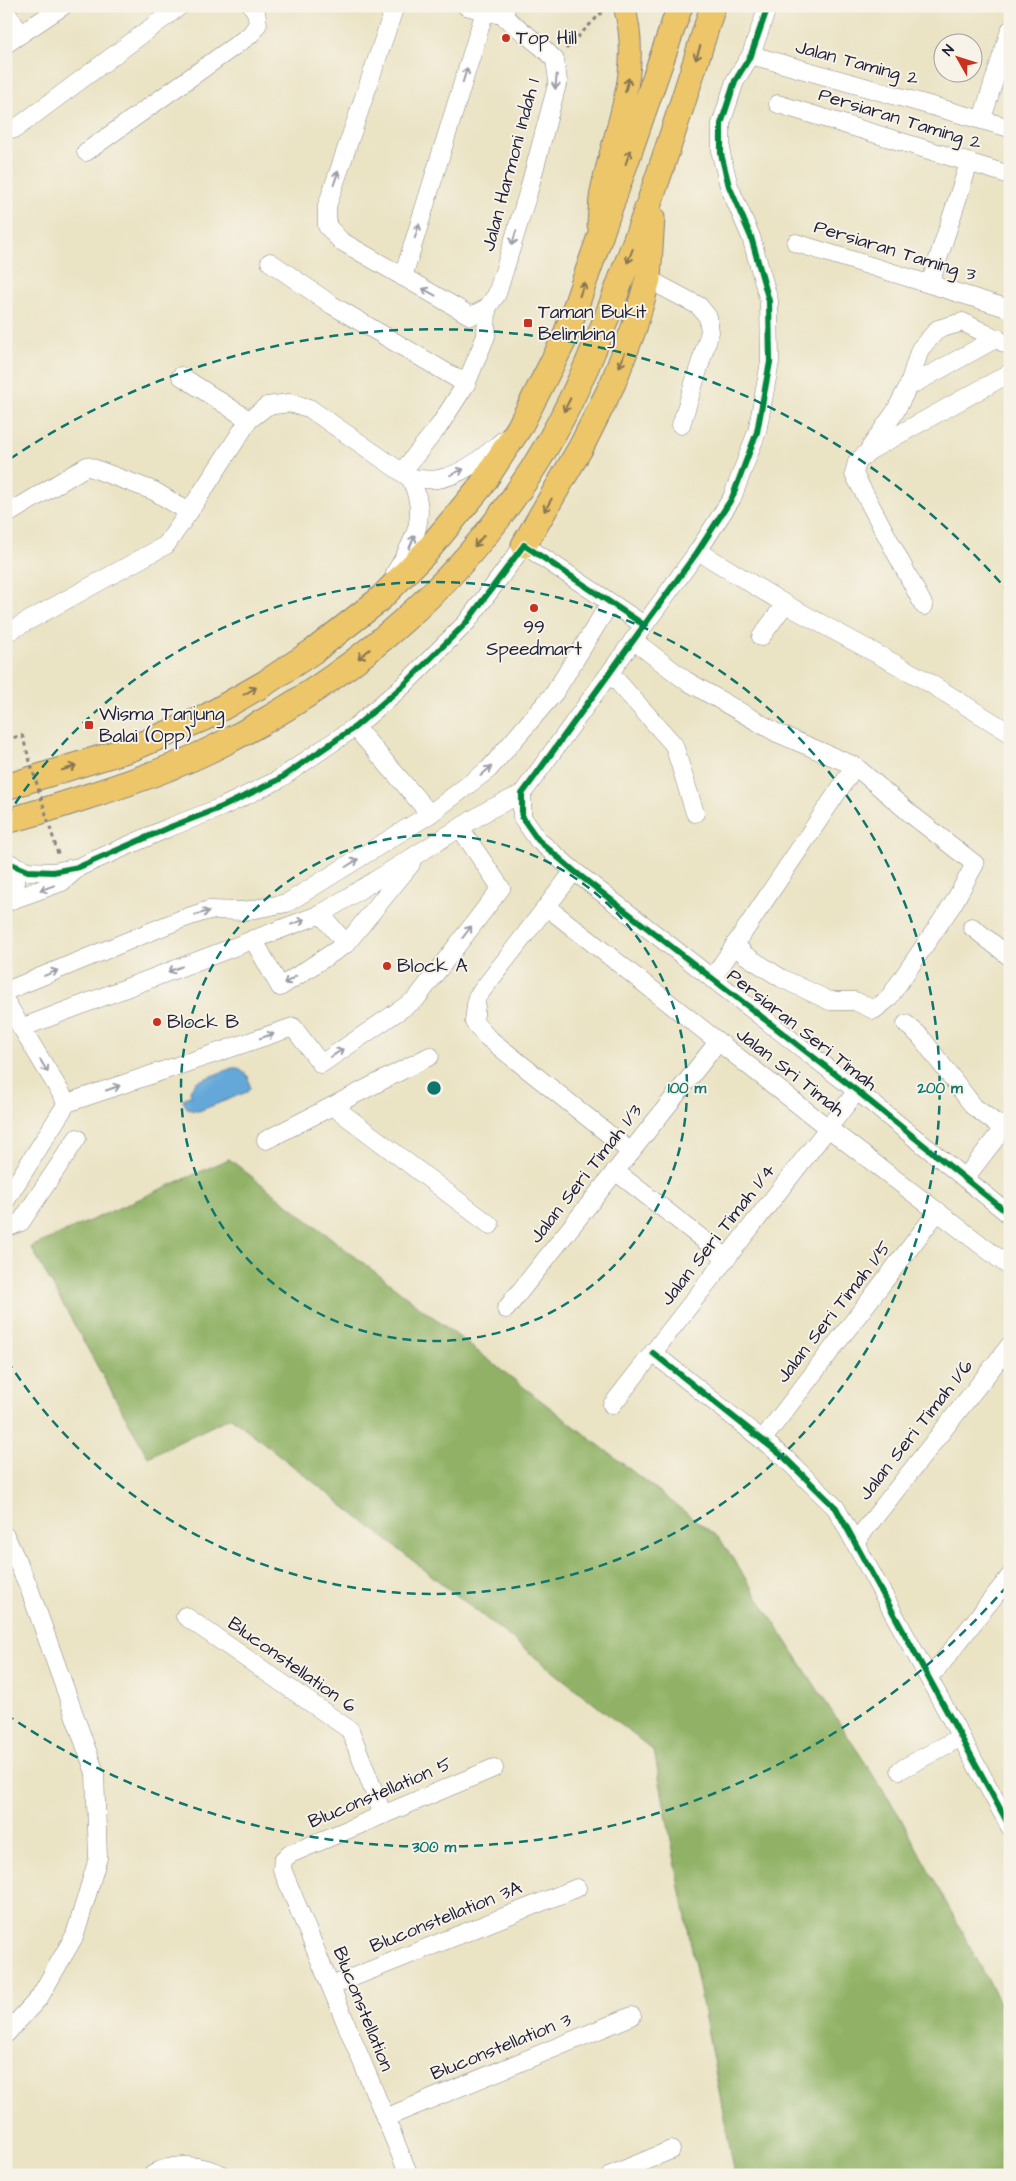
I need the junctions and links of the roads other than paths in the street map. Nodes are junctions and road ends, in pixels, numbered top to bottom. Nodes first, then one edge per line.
1 (63, 6) edge
2 (180, 6) edge
3 (252, 6) edge
4 (395, 6) edge
5 (466, 6) edge
6 (624, 6) edge
7 (680, 6) edge
8 (713, 6) edge
9 (768, 6) edge
10 (485, 11) junction
11 (505, 11) edge
12 (6, 12) edge
13 (1010, 30) edge
14 (21, 34) junction
15 (6, 44) edge
16 (751, 55) junction
17 (778, 104) dead end
18 (982, 119) junction
19 (1010, 128) edge
20 (16, 129) dead end
21 (86, 152) dead end
22 (969, 163) junction
23 (1010, 175) edge
24 (654, 194) junction
25 (796, 242) dead end
26 (595, 253) junction
27 (270, 262) dead end
28 (403, 277) junction
29 (648, 279) junction
30 (930, 284) junction
31 (1010, 309) edge
32 (479, 312) junction
33 (1003, 342) edge
34 (1010, 373) edge
35 (181, 376) dead end
36 (466, 384) junction
37 (908, 387) junction
38 (249, 420) junction
39 (681, 425) dead end
40 (519, 428) junction
41 (869, 451) junction
42 (406, 475) junction
43 (189, 512) junction
44 (6, 515) edge
45 (524, 546) junction
46 (698, 551) junction
47 (379, 600) junction
48 (610, 603) junction
49 (785, 604) junction
50 (924, 606) dead end
51 (644, 625) junction
52 (6, 633) edge
53 (761, 637) dead end
54 (633, 640) junction
55 (610, 673) junction
56 (355, 727) junction
57 (1010, 733) edge
58 (855, 766) junction
59 (6, 787) edge
60 (522, 794) junction
61 (695, 813) dead end
62 (430, 814) junction
63 (6, 820) edge
64 (460, 828) junction
65 (421, 852) junction
66 (8, 863) edge
67 (79, 867) junction
68 (574, 871) junction
69 (8, 901) edge
70 (547, 907) junction
71 (321, 914) junction
72 (972, 927) dead end
73 (253, 939) junction
74 (346, 944) junction
75 (735, 944) junction
76 (1010, 958) edge
77 (712, 979) junction
78 (6, 991) edge
79 (6, 1002) edge
80 (906, 1024) dead end
81 (22, 1028) junction
82 (718, 1042) junction
83 (430, 1056) dead end
84 (857, 1091) junction
85 (67, 1103) junction
86 (334, 1106) junction
87 (1007, 1125) edge
88 (828, 1128) junction
89 (77, 1138) dead end
90 (266, 1140) dead end
91 (631, 1152) junction
92 (616, 1171) junction
93 (965, 1178) junction
94 (6, 1200) edge
95 (938, 1212) junction
96 (1010, 1215) edge
97 (6, 1224) edge
98 (490, 1225) dead end
99 (727, 1258) junction
100 (1010, 1267) edge
101 (506, 1309) dead end
102 (1010, 1345) edge
103 (653, 1353) junction
104 (612, 1405) dead end
105 (763, 1439) junction
106 (6, 1537) edge
107 (856, 1541) junction
108 (1010, 1576) edge
109 (185, 1616) dead end
110 (928, 1676) junction
111 (961, 1737) junction
112 (494, 1768) dead end
113 (900, 1770) dead end
114 (383, 1815) junction
115 (1010, 1827) edge
116 (283, 1860) joint
117 (577, 1888) dead end
118 (331, 1986) junction
119 (632, 2016) dead end
120 (6, 2034) edge
121 (385, 2118) junction
122 (671, 2150) dead end
123 (152, 2175) edge
124 (223, 2175) edge
125 (409, 2175) edge
126 (611, 2175) edge

1 - 14 street
2 - 20 street
3 - 21 street
28 -> 4 street
5 - 10 street
26 -> 6 main road
26 -> 7 highway
8 -> 24 highway
9 - 16 street
10 - 11 street
28 -> 10 street
11 -> 32 street, Jalan Harmoni Indah 1
12 - 14 street
13 - 18 street
14 - 15 street
16 - 18 street, Jalan Taming 2
16 - 46 street
17 - 22 street, Persiaran Taming 2
18 - 19 street, Jalan Taming 2
22 - 23 street, Persiaran Taming 2
22 - 30 street
24 - 29 highway
24 -> 63 highway
25 - 30 street, Persiaran Taming 3
40 -> 26 highway
27 - 36 street
32 -> 28 street
29 - 39 street
29 -> 45 highway
30 - 31 street, Persiaran Taming 3
32 - 36 street
33 - 37 street
33 - 37 street
34 - 41 street
35 - 38 street
36 - 42 street
37 - 41 street
38 - 42 street
38 - 43 street
42 -> 40 street
40 - 47 highway
41 - 50 street
47 -> 42 street
43 - 44 street
43 - 52 street
45 - 48 street
45 - 56 street
46 - 49 street
46 - 51 street
59 -> 47 highway
48 - 51 street
62 -> 48 street
49 - 53 street
49 - 57 street
51 - 54 street
54 - 55 street
54 - 58 street
55 - 60 street
55 - 61 street
56 - 62 street
56 - 67 street
58 - 75 street
58 - 75 street
60 - 64 street
60 - 68 street, Persiaran Seri Timah
78 -> 62 street
64 - 65 street
85 -> 64 street
65 - 71 street
65 - 74 street
66 - 67 street
66 - 69 street
67 -> 69 street
68 - 70 street
68 - 77 street, Persiaran Seri Timah
70 - 82 street, Jalan Sri Timah
70 - 91 street
73 -> 71 street
71 - 74 street
72 - 76 street
74 -> 73 street
73 -> 81 street
75 - 77 street
77 - 84 street, Persiaran Seri Timah
79 - 81 street
80 - 87 street
81 -> 85 street
82 - 88 street, Jalan Sri Timah
82 - 91 street, Jalan Seri Timah 1/3
83 - 86 street
84 - 88 street, Jalan Seri Timah 1/4
84 - 93 street, Persiaran Seri Timah
85 - 94 street
86 - 90 street
86 - 98 street
87 - 93 street
88 - 95 street, Jalan Sri Timah
88 - 99 street, Jalan Seri Timah 1/4
89 - 97 street
91 - 92 street, Jalan Seri Timah 1/3
92 - 99 street
92 - 101 street, Jalan Seri Timah 1/3
93 - 96 street, Persiaran Seri Timah
95 - 100 street, Jalan Sri Timah
95 - 105 street, Jalan Seri Timah 1/5
99 - 103 street, Jalan Seri Timah 1/4
102 - 107 street, Jalan Seri Timah 1/6
103 - 104 street, Jalan Seri Timah 1/4
103 - 105 street
105 - 107 street
106 - 120 street
107 - 110 street
108 - 110 street
109 - 114 street, Bluconstellation 6
110 - 111 street
111 - 113 street
111 - 115 street
112 - 114 street, Bluconstellation 5
114 - 116 street, Bluconstellation 5
116 - 118 street, Bluconstellation
117 - 118 street, Bluconstellation 3A
118 - 121 street, Bluconstellation
119 - 121 street, Bluconstellation 3
121 - 125 street, Bluconstellation
122 - 126 street
123 - 124 street

